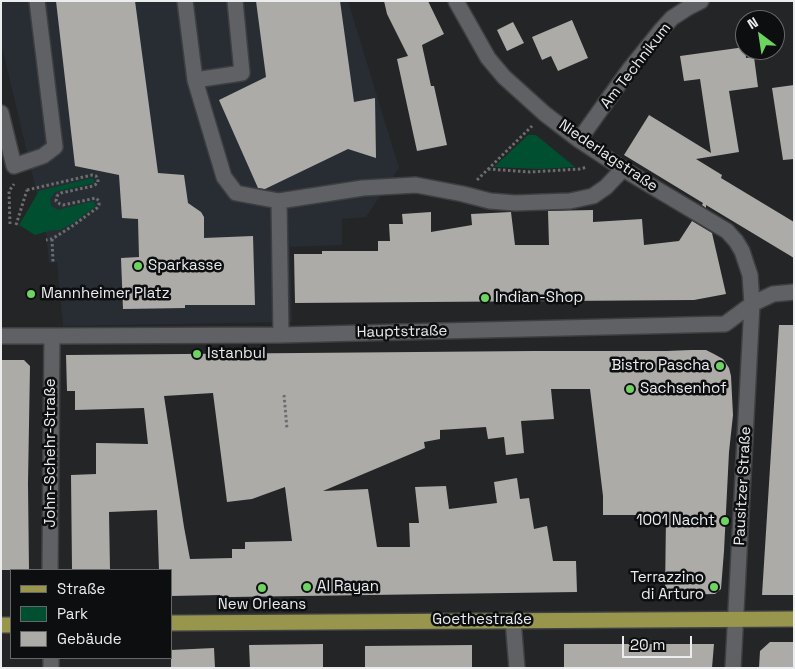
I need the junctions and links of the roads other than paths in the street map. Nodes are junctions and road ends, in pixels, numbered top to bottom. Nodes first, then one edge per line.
1 (37, 1) edge
2 (185, 1) edge
3 (235, 1) edge
4 (456, 1) edge
5 (701, 1) edge
6 (194, 80) junction
7 (1, 113) edge
8 (579, 140) junction
9 (623, 169) junction
10 (279, 201) junction
11 (794, 292) edge
12 (752, 304) junction
13 (281, 335) junction
14 (1, 336) edge
15 (52, 336) junction
16 (50, 569) edge
17 (736, 618) junction
18 (794, 619) edge
19 (514, 620) junction
20 (172, 623) edge
21 (517, 668) edge
22 (733, 668) edge

1 - 7 street
2 - 6 street
3 - 6 street
4 - 8 street, Niederlagstraße
5 - 8 street, Am Technikum
6 - 10 street
8 - 9 street, Niederlagstraße
9 - 10 street
9 - 12 street, Niederlagstraße
10 - 13 street
11 - 12 street, Hauptstraße
12 - 13 street, Hauptstraße
12 - 17 street, Pausitzer Straße
13 - 15 street, Hauptstraße
14 - 15 street, Hauptstraße
15 - 16 street, John-Schehr-Straße
17 - 18 main road, Goethestraße
17 - 19 main road, Goethestraße
17 - 22 street, Pausitzer Straße
19 - 20 main road, Goethestraße
19 - 21 street

